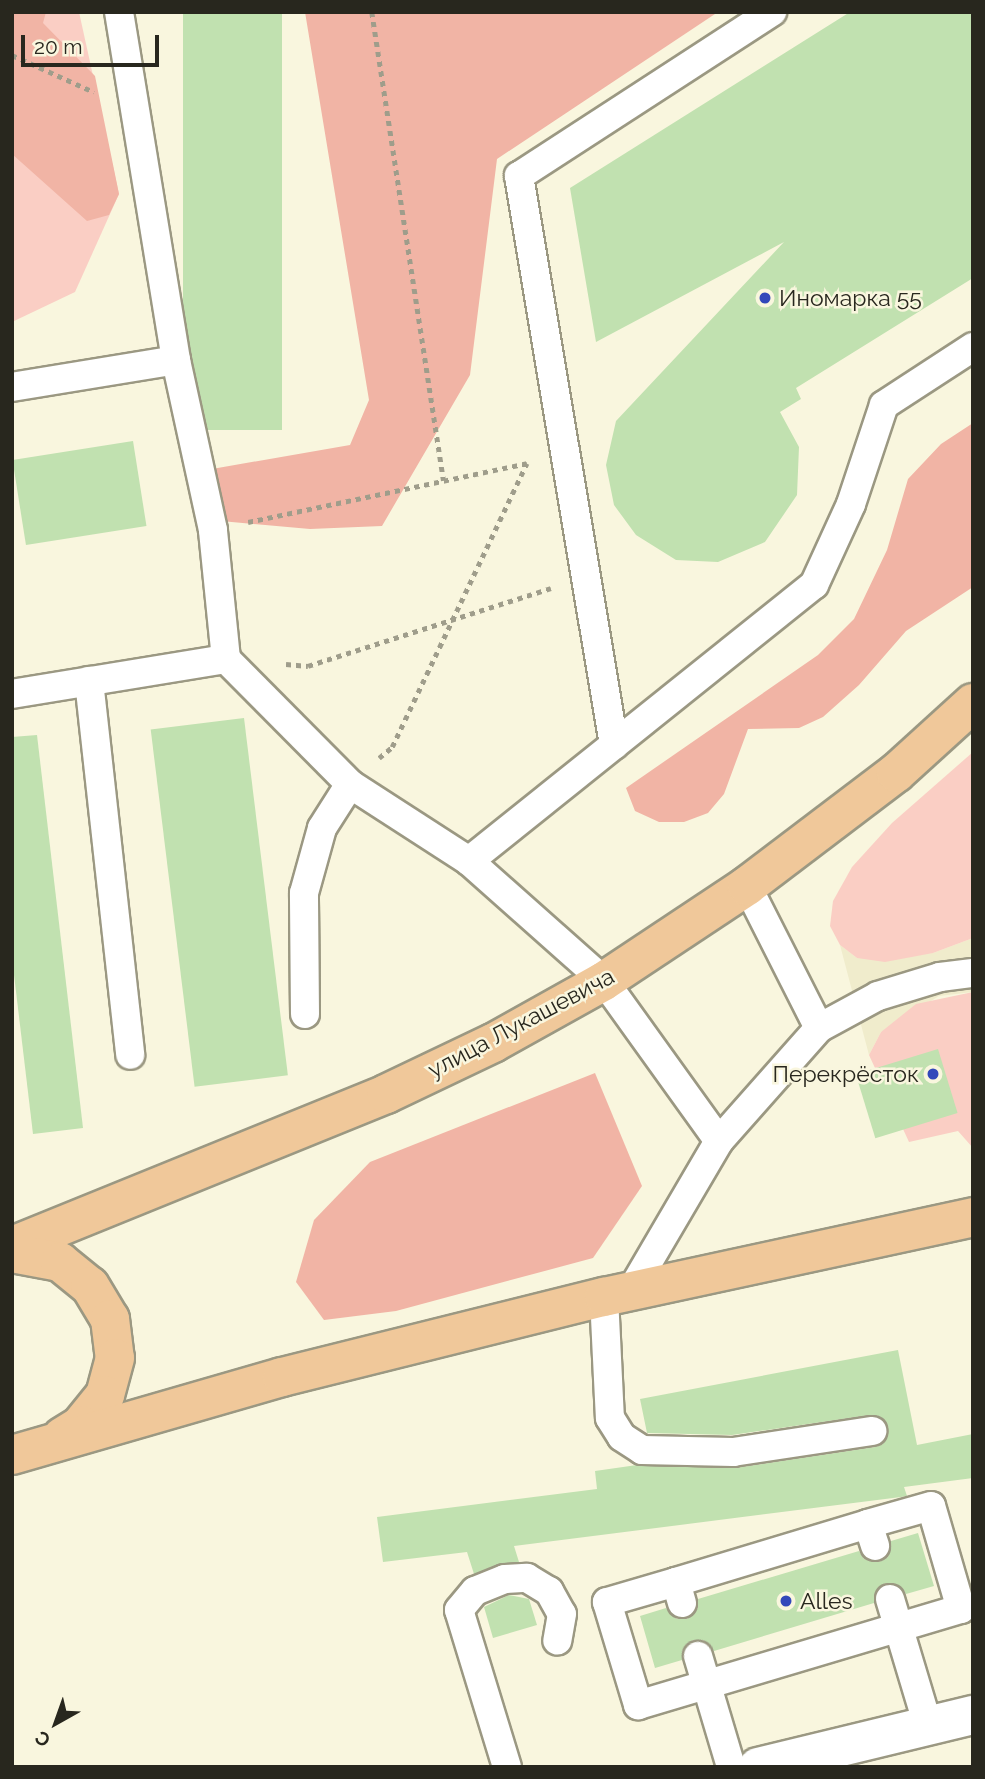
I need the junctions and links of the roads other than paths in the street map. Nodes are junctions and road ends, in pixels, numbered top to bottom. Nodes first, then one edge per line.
1 (119, 12) edge
2 (772, 12) edge
3 (973, 347) edge
4 (176, 360) junction
5 (12, 387) edge
6 (226, 659) junction
7 (89, 681) junction
8 (12, 694) edge
9 (973, 703) edge
10 (614, 745) junction
11 (350, 784) junction
12 (469, 860) junction
13 (747, 886) junction
14 (973, 973) edge
15 (604, 981) junction
16 (305, 1014) dead end
17 (819, 1028) junction
18 (130, 1055) dead end
19 (719, 1141) junction
20 (973, 1217) edge
21 (12, 1246) edge
22 (12, 1253) edge
23 (618, 1294) junction
24 (872, 1431) dead end
25 (30, 1450) edge
26 (890, 1599) dead end
27 (899, 1628) junction
28 (557, 1641) dead end
29 (698, 1656) dead end
30 (707, 1684) junction
31 (973, 1715) edge
32 (928, 1726) junction
33 (507, 1767) edge
34 (731, 1767) edge
35 (758, 1767) edge

1 - 4 lane
2 - 10 lane
3 - 10 lane
4 - 5 lane
4 - 6 lane
6 - 7 lane
6 - 11 lane
7 - 8 lane
7 - 18 lane
9 - 13 main road, улица Лукашевича
10 - 12 lane
11 - 12 lane
11 - 16 lane
12 - 15 lane
13 - 15 main road, улица Лукашевича
13 - 17 lane
14 - 17 lane
15 - 19 lane
15 - 21 main road, улица Лукашевича
17 - 19 lane
19 - 23 lane
20 - 23 main road
22 - 25 main road
23 - 24 lane
23 - 25 main road
26 - 27 lane
27 - 30 lane
27 - 30 lane
27 - 32 lane
28 - 33 lane
29 - 30 lane
30 - 34 lane
31 - 32 street
32 - 35 street

